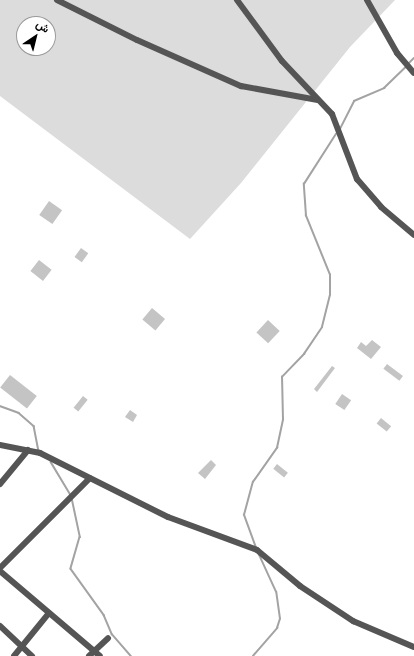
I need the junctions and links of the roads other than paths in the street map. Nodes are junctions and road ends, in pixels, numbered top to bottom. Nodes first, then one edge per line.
1 (57, 0) edge
2 (237, 0) edge
3 (367, 0) edge
4 (414, 73) edge
5 (318, 100) junction
6 (414, 234) edge
7 (0, 446) edge
8 (28, 450) junction
9 (90, 478) junction
10 (0, 484) edge
11 (0, 569) edge
12 (49, 613) junction
13 (0, 626) edge
14 (108, 638) dead end
15 (21, 647) junction
16 (414, 647) edge
17 (93, 650) junction
18 (14, 656) edge
19 (32, 656) edge
20 (89, 656) edge
21 (100, 656) edge

1 - 5 street
2 - 5 street
3 - 4 street
5 - 6 street
7 - 8 street
8 - 9 street
8 - 10 street
9 - 11 street
9 - 16 street
11 - 12 street
12 - 15 street
12 - 17 street
13 - 15 street
14 - 17 street
15 - 18 street
15 - 19 street
17 - 20 street
17 - 21 street

